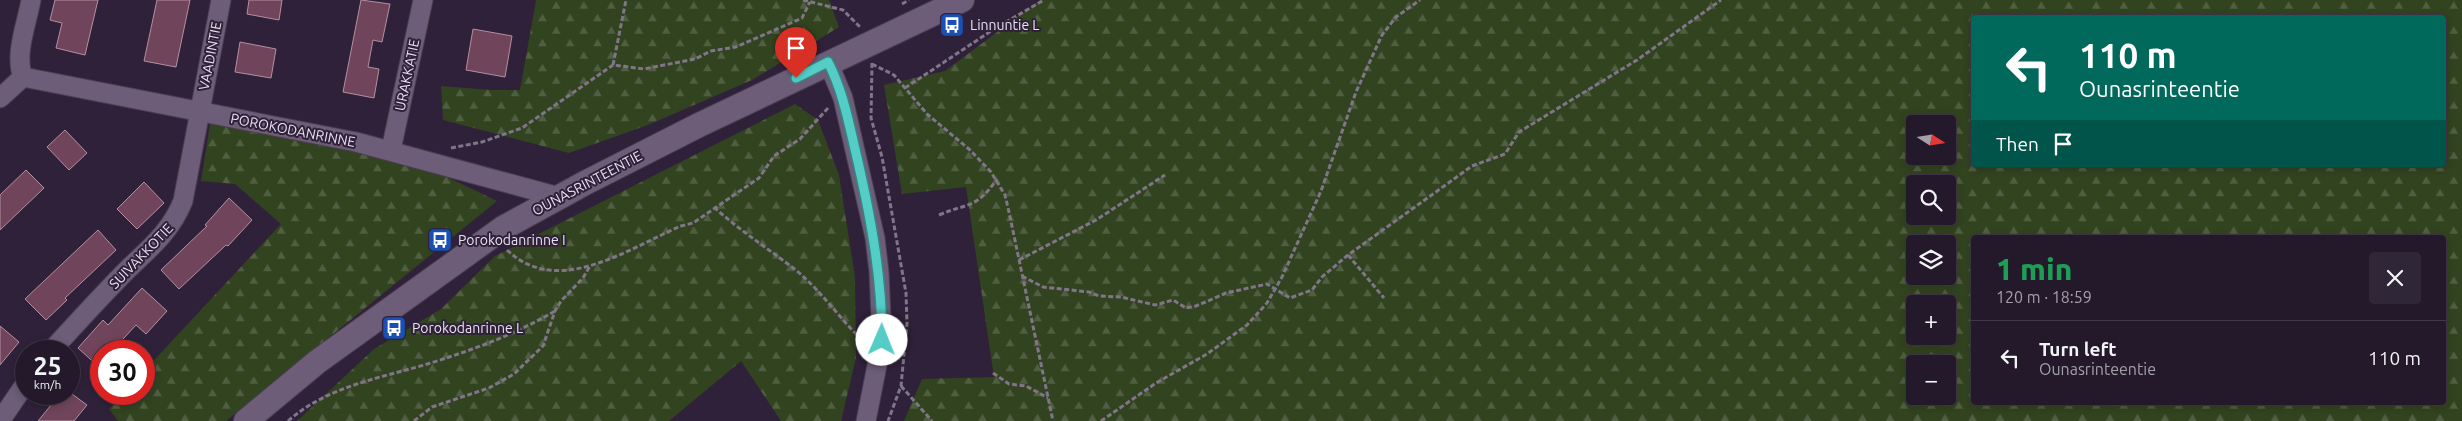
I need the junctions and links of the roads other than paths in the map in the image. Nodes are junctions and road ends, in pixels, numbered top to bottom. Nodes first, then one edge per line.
1 (32, 0) edge
2 (221, 0) edge
3 (423, 0) edge
4 (962, 0) edge
5 (828, 62) junction
6 (23, 77) junction
7 (0, 98) edge
8 (199, 112) junction
9 (392, 150) junction
10 (558, 197) junction
11 (61, 340) edge
12 (15, 399) edge
13 (4, 415) dead end
14 (246, 421) edge
15 (866, 421) edge

1 - 6 street
2 - 8 street, VAADINTIE
3 - 9 street, URAKKATIE
4 - 5 street, OUNASRINTEENTIE
5 - 10 street, OUNASRINTEENTIE
5 - 15 street
6 - 7 street
6 - 8 street, POROKODANRINNE
8 - 9 street, POROKODANRINNE
8 - 11 street, SUIVAKKOTIE
9 - 10 street, POROKODANRINNE
10 - 14 street, OUNASRINTEENTIE
12 - 13 street

